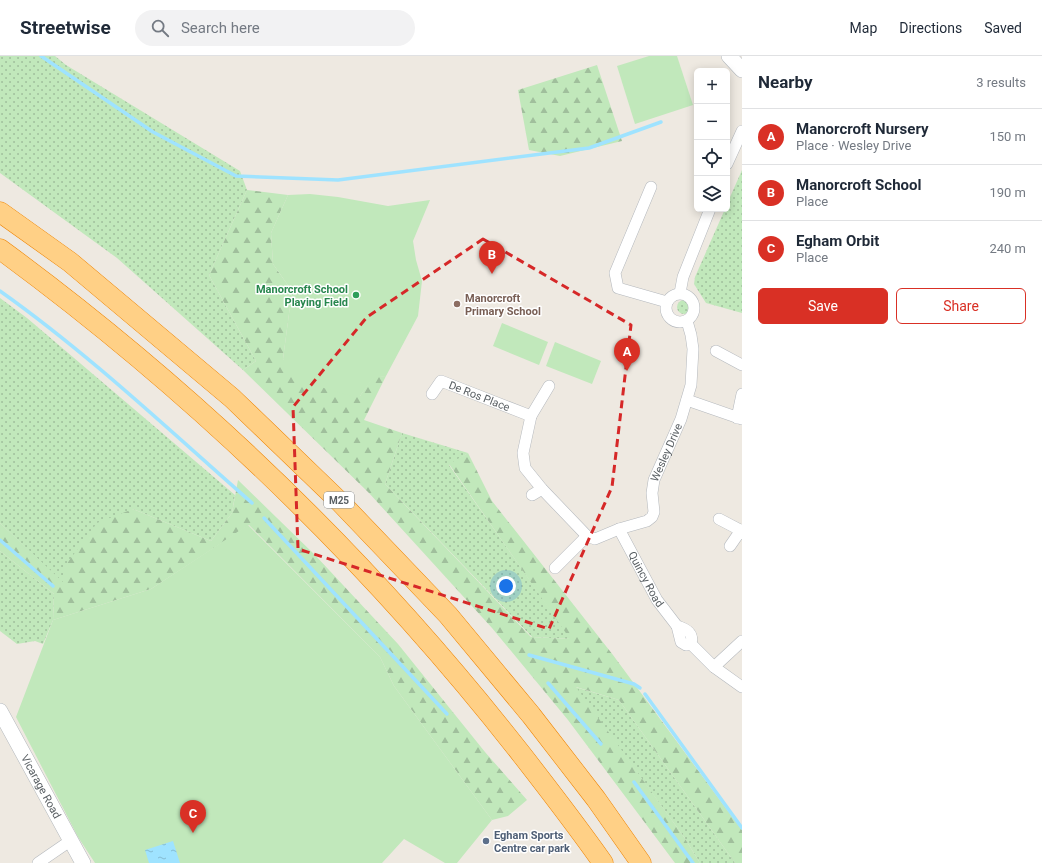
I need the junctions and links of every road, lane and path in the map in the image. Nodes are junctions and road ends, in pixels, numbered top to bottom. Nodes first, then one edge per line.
1 (729, 56) edge
2 (742, 70) edge
3 (742, 131) edge
4 (739, 143) edge
5 (730, 159) edge
6 (651, 187) dead end
7 (0, 212) edge
8 (709, 212) edge
9 (0, 249) edge
10 (680, 293) junction
11 (667, 302) junction
12 (687, 321) junction
13 (716, 351) dead end
14 (742, 365) edge
15 (549, 386) dead end
16 (432, 394) dead end
17 (742, 394) edge
18 (687, 400) junction
19 (531, 416) junction
20 (739, 419) edge
21 (719, 519) dead end
22 (619, 529) junction
23 (742, 531) edge
24 (587, 536) junction
25 (730, 546) dead end
26 (555, 568) dead end
27 (742, 641) edge
28 (714, 667) junction
29 (742, 687) edge
30 (0, 711) edge
31 (70, 841) junction
32 (38, 863) edge
33 (83, 863) edge
34 (603, 863) edge
35 (641, 863) edge

1 - 2 main road
3 - 4 street
4 - 5 street
6 - 11 street
7 - 35 highway, M25
8 - 10 street
9 - 34 highway, M25
10 - 11 street
10 - 12 street
11 - 12 street
12 - 18 street, Wesley Drive
13 - 14 street
15 - 19 street
16 - 19 street, De Ros Place
17 - 20 street
18 - 20 street
18 - 22 street, Wesley Drive
19 - 24 street
21 - 23 street
22 - 24 street, Wesley Drive
22 - 28 street, Quincy Road
23 - 25 street
24 - 26 street
27 - 28 street
28 - 29 street, Quincy Road
30 - 31 main road, Vicarage Road
31 - 32 street
31 - 33 main road, Vicarage Road

